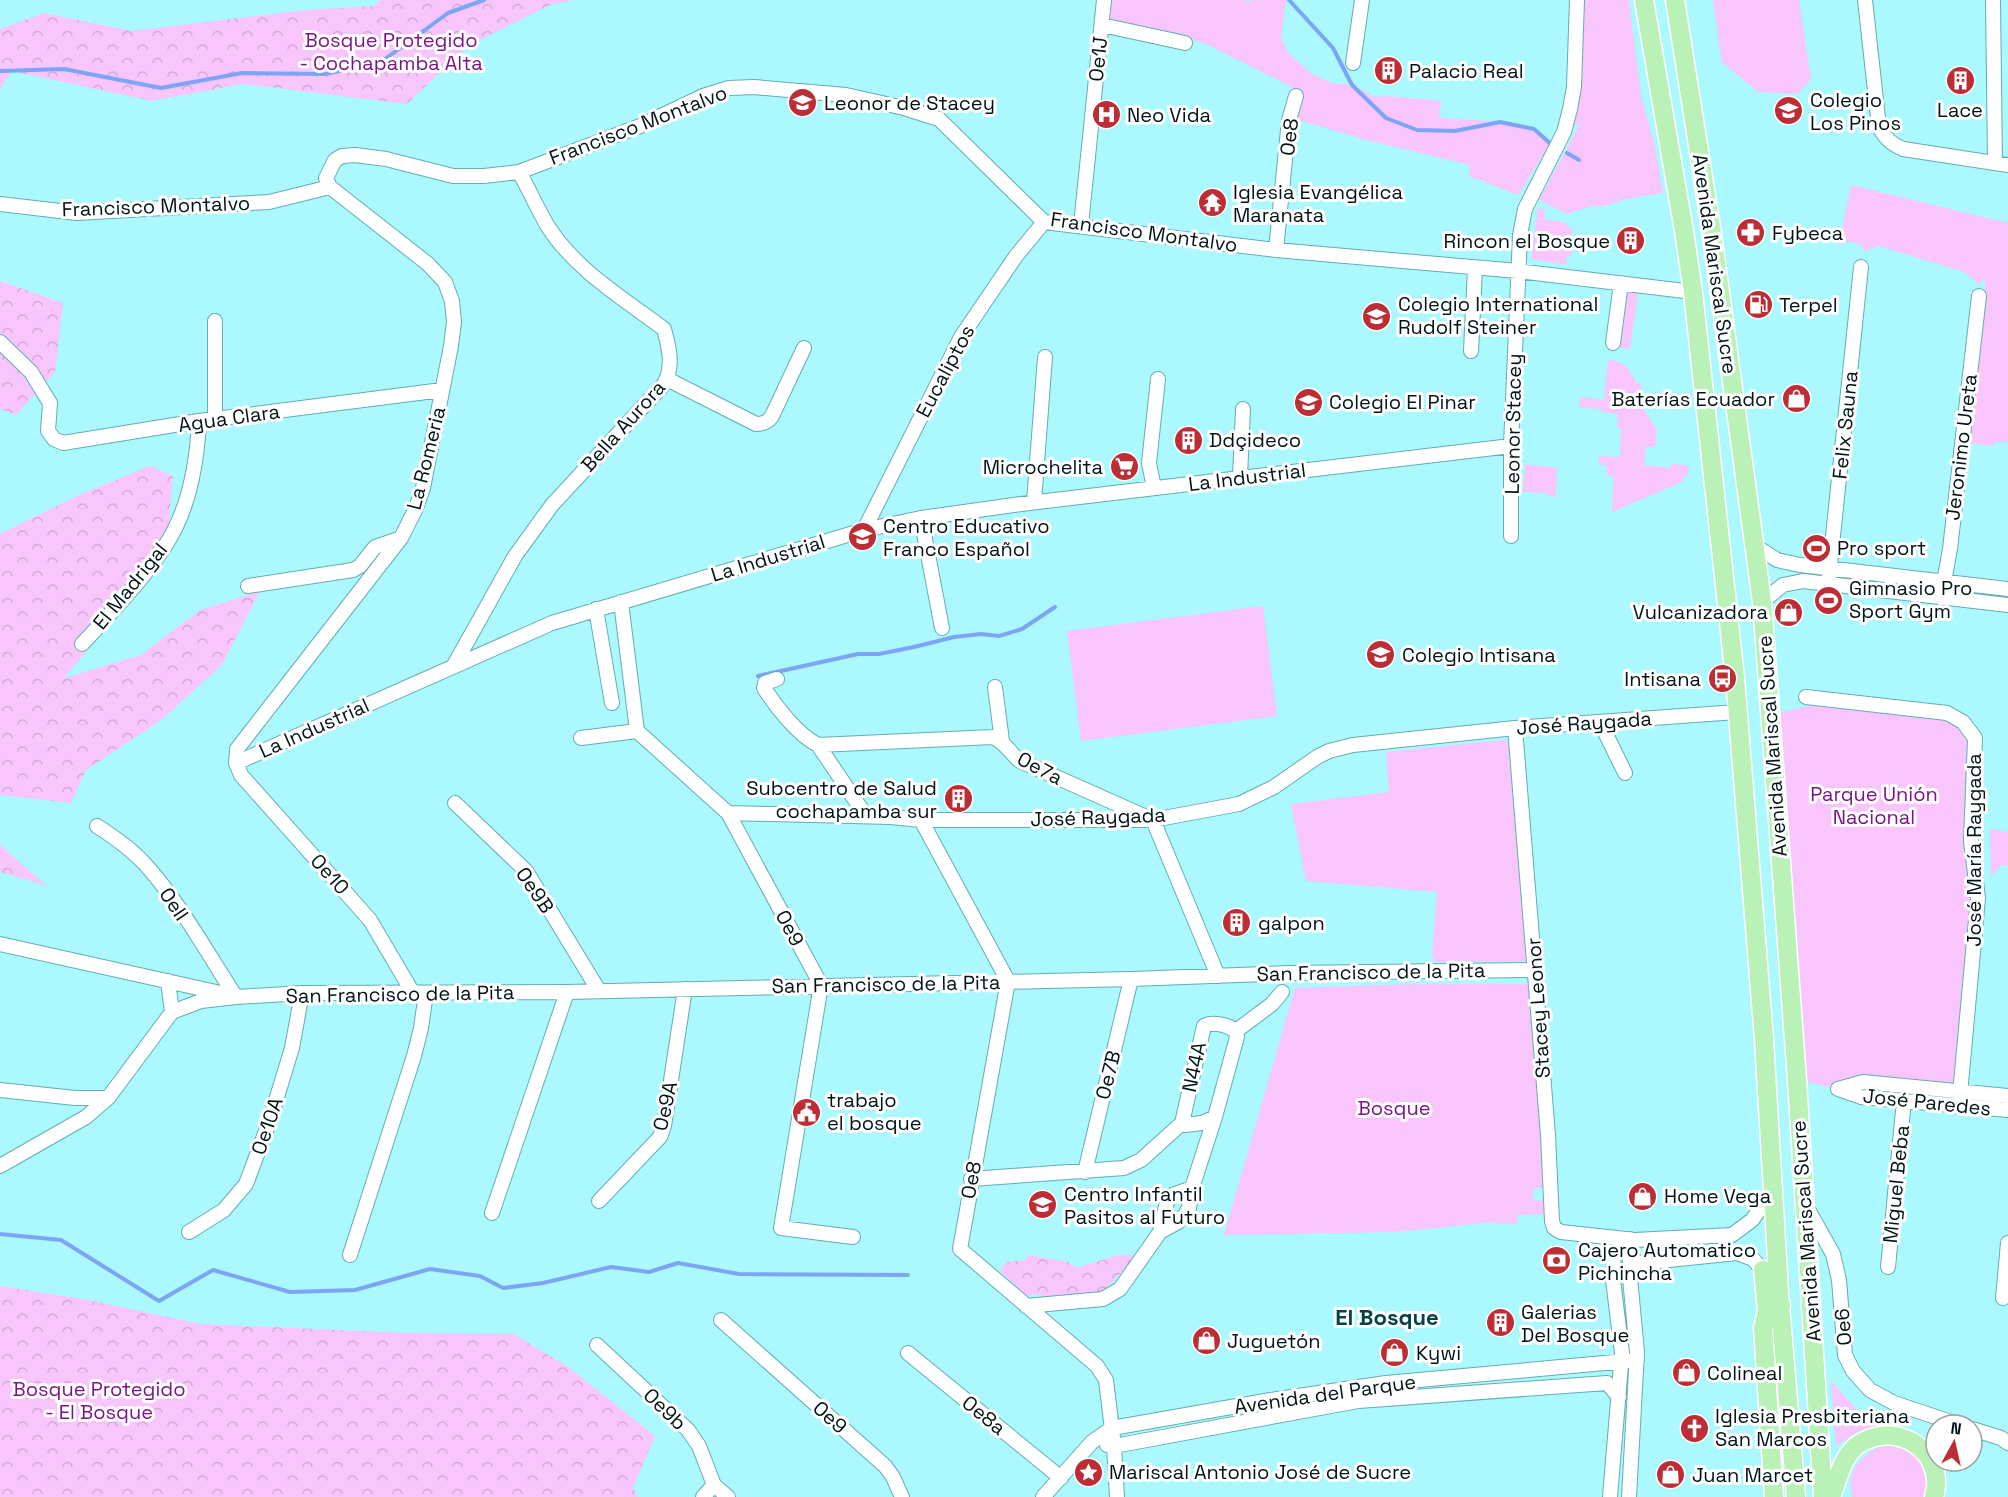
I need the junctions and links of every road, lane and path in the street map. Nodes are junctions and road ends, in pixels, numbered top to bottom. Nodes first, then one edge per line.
1 (1104, 0) edge
2 (1362, 0) edge
3 (1577, 0) edge
4 (1644, 0) edge
5 (1675, 0) edge
6 (1865, 0) edge
7 (1993, 0) edge
8 (1102, 24) junction
9 (1185, 43) dead end
10 (1353, 63) dead end
11 (1296, 96) dead end
12 (2002, 164) edge
13 (519, 172) junction
14 (330, 187) junction
15 (0, 204) edge
16 (1044, 222) junction
17 (1082, 225) junction
18 (1276, 250) junction
19 (1861, 267) dead end
20 (1475, 268) junction
21 (1518, 271) junction
22 (1621, 283) junction
23 (1693, 292) junction
24 (1979, 296) dead end
25 (215, 321) dead end
26 (0, 342) edge
27 (1613, 343) dead end
28 (804, 348) dead end
29 (1471, 351) dead end
30 (1045, 357) dead end
31 (667, 379) junction
32 (1158, 379) dead end
33 (442, 390) junction
34 (1243, 409) dead end
35 (215, 419) junction
36 (200, 421) junction
37 (1511, 446) junction
38 (1240, 477) junction
39 (1154, 488) junction
40 (1034, 502) junction
41 (921, 518) junction
42 (864, 530) junction
43 (1511, 536) dead end
44 (401, 538) junction
45 (1754, 545) junction
46 (1830, 568) junction
47 (1943, 582) junction
48 (1828, 584) junction
49 (248, 586) dead end
50 (2008, 589) edge
51 (1941, 598) junction
52 (621, 602) junction
53 (1762, 602) junction
54 (2008, 605) edge
55 (596, 609) junction
56 (942, 628) dead end
57 (82, 644) dead end
58 (453, 667) junction
59 (777, 679) dead end
60 (995, 687) dead end
61 (1806, 697) dead end
62 (612, 703) dead end
63 (1737, 712) junction
64 (1600, 722) junction
65 (1515, 728) junction
66 (637, 731) junction
67 (581, 738) dead end
68 (1002, 741) junction
69 (818, 745) junction
70 (236, 763) junction
71 (1624, 773) dead end
72 (455, 803) dead end
73 (728, 813) junction
74 (866, 816) junction
75 (921, 820) junction
76 (1153, 820) junction
77 (97, 826) dead end
78 (0, 944) edge
79 (1535, 970) junction
80 (1218, 976) junction
81 (1131, 979) junction
82 (168, 981) junction
83 (1008, 981) junction
84 (821, 985) junction
85 (685, 989) junction
86 (599, 991) junction
87 (567, 992) junction
88 (1282, 992) dead end
89 (302, 993) junction
90 (420, 993) junction
91 (236, 997) junction
92 (172, 1012) junction
93 (1236, 1031) junction
94 (0, 1090) edge
95 (2008, 1096) edge
96 (108, 1098) junction
97 (1961, 1098) junction
98 (1904, 1100) junction
99 (2008, 1110) edge
100 (1215, 1117) junction
101 (1184, 1124) junction
102 (1206, 1147) junction
103 (0, 1166) edge
104 (1085, 1172) junction
105 (971, 1179) junction
106 (1192, 1188) junction
107 (1774, 1189) junction
108 (599, 1201) dead end
109 (1804, 1203) junction
110 (492, 1213) dead end
111 (189, 1232) dead end
112 (1160, 1232) junction
113 (853, 1236) dead end
114 (1614, 1238) junction
115 (1630, 1239) junction
116 (2008, 1243) edge
117 (350, 1255) dead end
118 (1630, 1264) junction
119 (1888, 1267) dead end
120 (1763, 1270) junction
121 (2003, 1298) dead end
122 (1780, 1299) junction
123 (1026, 1306) junction
124 (721, 1320) dead end
125 (1763, 1327) junction
126 (597, 1345) dead end
127 (908, 1353) dead end
128 (1637, 1360) junction
129 (1622, 1362) junction
130 (1619, 1396) junction
131 (1926, 1413) edge
132 (1112, 1428) junction
133 (1984, 1433) edge
134 (1092, 1442) junction
135 (2008, 1443) edge
136 (1114, 1446) junction
137 (1061, 1478) junction
138 (714, 1485) junction
139 (703, 1497) edge
140 (728, 1497) edge
141 (902, 1497) edge
142 (1043, 1497) edge
143 (1117, 1497) edge
144 (1610, 1497) edge
145 (1629, 1497) edge
146 (1774, 1497) edge
147 (1796, 1497) edge
148 (1823, 1497) edge
149 (1832, 1497) edge
150 (1934, 1497) edge

1 - 8 street, Oe1J
2 - 10 street
3 - 21 street, Leonor Stacey
4 - 23 main road, Avenida Mariscal Sucre
5 - 45 main road, Avenida Mariscal Sucre
6 - 12 street
7 - 12 street
8 - 9 street
8 - 17 street, Oe1J
11 - 18 street, Oe8
13 - 14 street, Francisco Montalvo
13 - 16 street, Francisco Montalvo
13 - 31 street, Bella Aurora
14 - 15 street, Francisco Montalvo
14 - 33 street, La Romeria
16 - 17 street, Francisco Montalvo
16 - 42 street, Eucaliptos
17 - 18 street, Francisco Montalvo
18 - 20 street, Francisco Montalvo
19 - 46 street, Felix Sauna
20 - 21 street, Francisco Montalvo
20 - 29 street
21 - 22 street, Francisco Montalvo
21 - 37 street, Leonor Stacey
22 - 23 street, Francisco Montalvo
22 - 27 street
23 - 63 main road, Avenida Mariscal Sucre
24 - 47 street, Jeronimo Ureta
25 - 35 street
26 - 36 street, Agua Clara
28 - 31 street
30 - 40 street
31 - 58 street, Bella Aurora
32 - 39 street
33 - 35 street, Agua Clara
33 - 44 street, La Romeria
34 - 38 street
35 - 36 street, Agua Clara
36 - 57 street, El Madrigal
37 - 38 street, La Industrial
37 - 43 street, Leonor Stacey
38 - 39 street, La Industrial
39 - 40 street, La Industrial
40 - 41 street, La Industrial
41 - 42 street, La Industrial
41 - 56 street
42 - 52 street, La Industrial
44 - 49 street
44 - 70 street, La Romeria
45 - 46 street
45 - 53 main road, Avenida Mariscal Sucre
46 - 47 street
46 - 48 street, Felix Sauna
47 - 50 street
47 - 51 street, Jeronimo Ureta
48 - 51 street
48 - 53 street
51 - 54 street
52 - 55 street, La Industrial
52 - 66 street
53 - 109 main road, Avenida Mariscal Sucre
55 - 58 street, La Industrial
55 - 62 street
58 - 70 street, La Industrial
59 - 69 street
60 - 68 street
61 - 97 street, José María Raygada
63 - 64 street, José Raygada
63 - 107 main road, Avenida Mariscal Sucre
64 - 65 street, José Raygada
64 - 71 street
65 - 76 street, José Raygada
65 - 79 street, Stacey Leonor
66 - 67 street
66 - 73 street, Oe9
68 - 69 street, Oe7a
68 - 76 street, Oe7a
69 - 74 street
70 - 90 street, Oe10
72 - 86 street, Oe9B
73 - 74 street, José Raygada
73 - 84 street, Oe9
74 - 75 street, José Raygada
75 - 76 street, José Raygada
75 - 83 street
76 - 80 street
77 - 91 street, Oell
78 - 82 street, San Francisco de la Pita
79 - 80 street, San Francisco de la Pita
79 - 114 street, Stacey Leonor
80 - 81 street, San Francisco de la Pita
81 - 83 street, San Francisco de la Pita
81 - 104 street, Oe7B
82 - 91 street, San Francisco de la Pita
82 - 92 street
83 - 84 street, San Francisco de la Pita
83 - 105 street, Oe8
84 - 85 street, San Francisco de la Pita
84 - 113 street
85 - 86 street, San Francisco de la Pita
85 - 108 street, Oe9A
86 - 87 street, San Francisco de la Pita
87 - 90 street, San Francisco de la Pita
87 - 110 street
88 - 93 street
89 - 90 street, San Francisco de la Pita
89 - 91 street, San Francisco de la Pita
89 - 111 street, Oe10A
90 - 117 street
91 - 92 street, San Francisco de la Pita
92 - 96 street
93 - 100 street, N44A
93 - 101 street, N44A
94 - 96 street
95 - 97 street, José Paredes
96 - 103 street
97 - 98 street, José Paredes
97 - 98 street, José Paredes
97 - 99 street, José Paredes
98 - 119 street, Miguel Beba
100 - 101 street, N44A
100 - 102 street, N44A
101 - 102 street
101 - 104 street, N44A
102 - 106 street, N44A
104 - 105 street, N44A
105 - 123 street, Oe8
106 - 112 street, N44A
106 - 112 street, N44A
107 - 115 street
107 - 122 main road, Avenida Mariscal Sucre
109 - 131 street, Oe6
109 - 148 main road, Avenida Mariscal Sucre
112 - 123 street, N44A
114 - 115 street
114 - 129 street
115 - 118 street
116 - 121 street
118 - 120 street
118 - 128 street
120 - 122 street
120 - 125 main road
122 - 125 main road, Avenida Mariscal Sucre
122 - 147 main road, Avenida Mariscal Sucre
123 - 132 street, Oe8
124 - 141 street, Oe9
125 - 146 main road
126 - 138 street, Oe9b
127 - 137 street, Oe8a
128 - 129 street, Avenida del Parque
128 - 145 street
129 - 130 street
129 - 132 street, Avenida del Parque
130 - 136 street, Avenida del Parque
130 - 144 street
132 - 134 street, Avenida del Parque
132 - 136 street, Oe8
133 - 135 street
134 - 136 street
134 - 137 street, Avenida del Parque
136 - 143 street, Oe8
137 - 142 street, Avenida del Parque
138 - 139 street
138 - 140 street
149 - 150 main road

